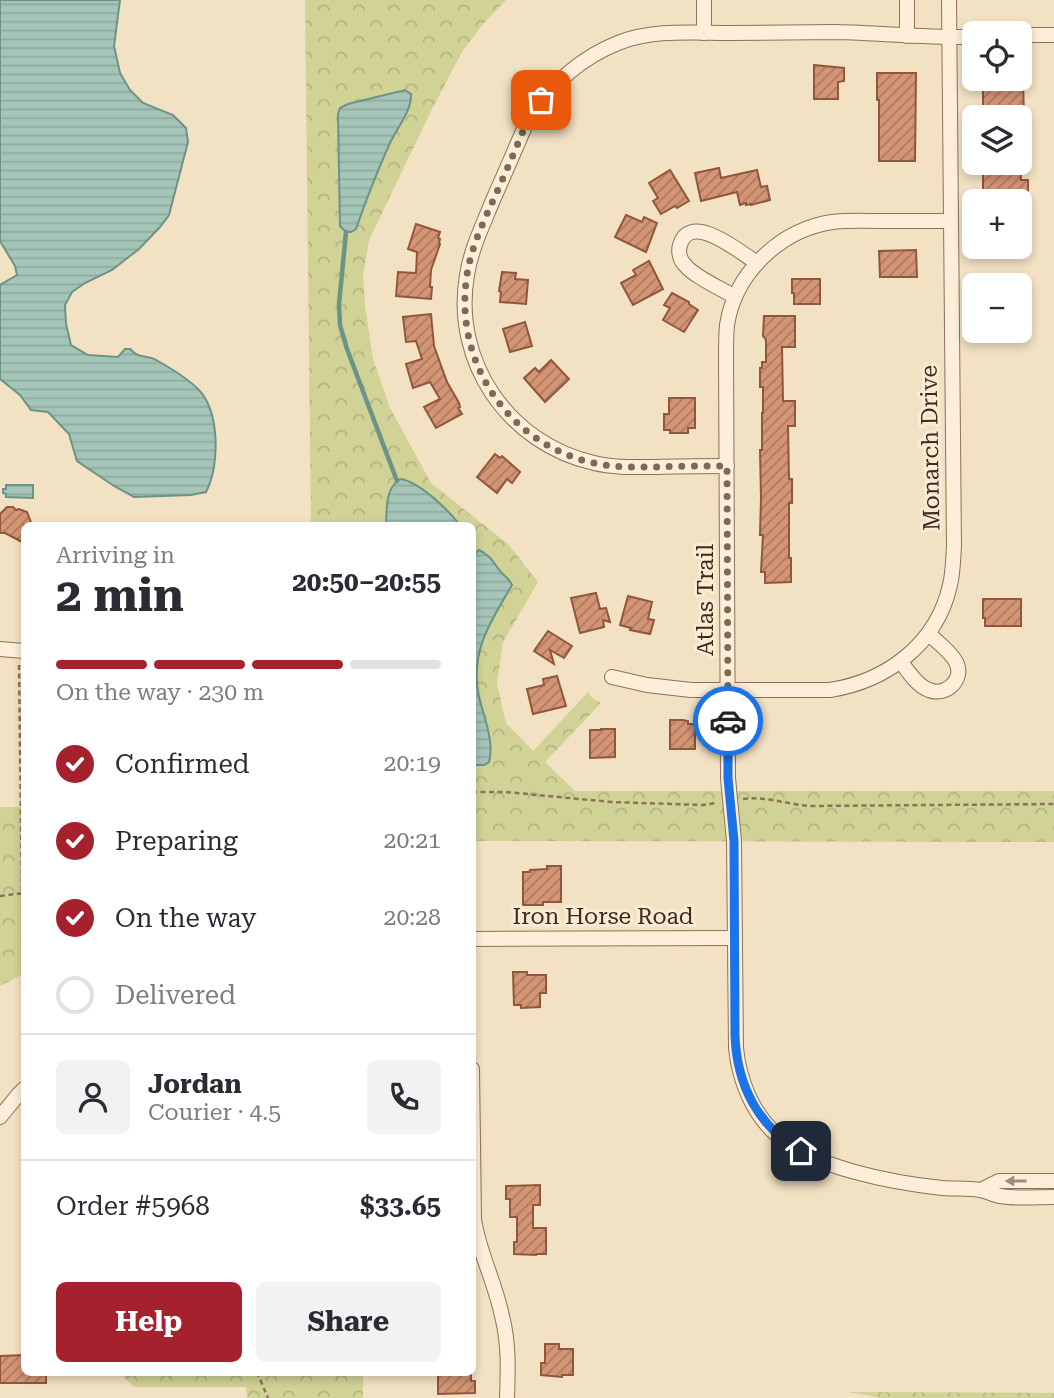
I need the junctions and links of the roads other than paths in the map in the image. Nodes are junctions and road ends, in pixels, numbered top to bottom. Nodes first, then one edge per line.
1 (704, 0) edge
2 (907, 0) edge
3 (949, 0) edge
4 (704, 33) junction
5 (1054, 34) edge
6 (1032, 35) edge
7 (907, 36) junction
8 (949, 37) junction
9 (962, 37) edge
10 (950, 221) junction
11 (757, 263) junction
12 (735, 297) junction
13 (727, 466) junction
14 (929, 634) junction
15 (0, 649) edge
16 (21, 651) edge
17 (901, 662) junction
18 (612, 677) dead end
19 (728, 691) junction
20 (734, 938) junction
21 (476, 939) edge
22 (21, 1092) edge
23 (0, 1117) edge
24 (1054, 1181) edge
25 (981, 1190) junction
26 (1054, 1197) edge
27 (476, 1233) edge
28 (507, 1398) edge

1 - 4 street
2 - 7 street
3 - 8 street, Monarch Drive
4 - 7 street
4 - 13 street
5 - 6 street
7 - 8 street
8 - 9 street
8 - 10 street, Monarch Drive
10 - 11 street, Atlas Trail
10 - 14 street, Monarch Drive
11 - 12 street, Atlas Trail
11 - 12 street
12 - 13 street, Atlas Trail
13 - 19 street, Atlas Trail
14 - 17 street, Monarch Drive
14 - 17 street
15 - 16 street
17 - 19 street, Monarch Drive
18 - 19 street, Monarch Drive
19 - 20 street, Atlas Trail
20 - 21 street, Iron Horse Road
20 - 25 street, Atlas Trail
22 - 23 street
24 -> 25 street, Atlas Trail
25 - 26 street, Atlas Trail
27 - 28 street

